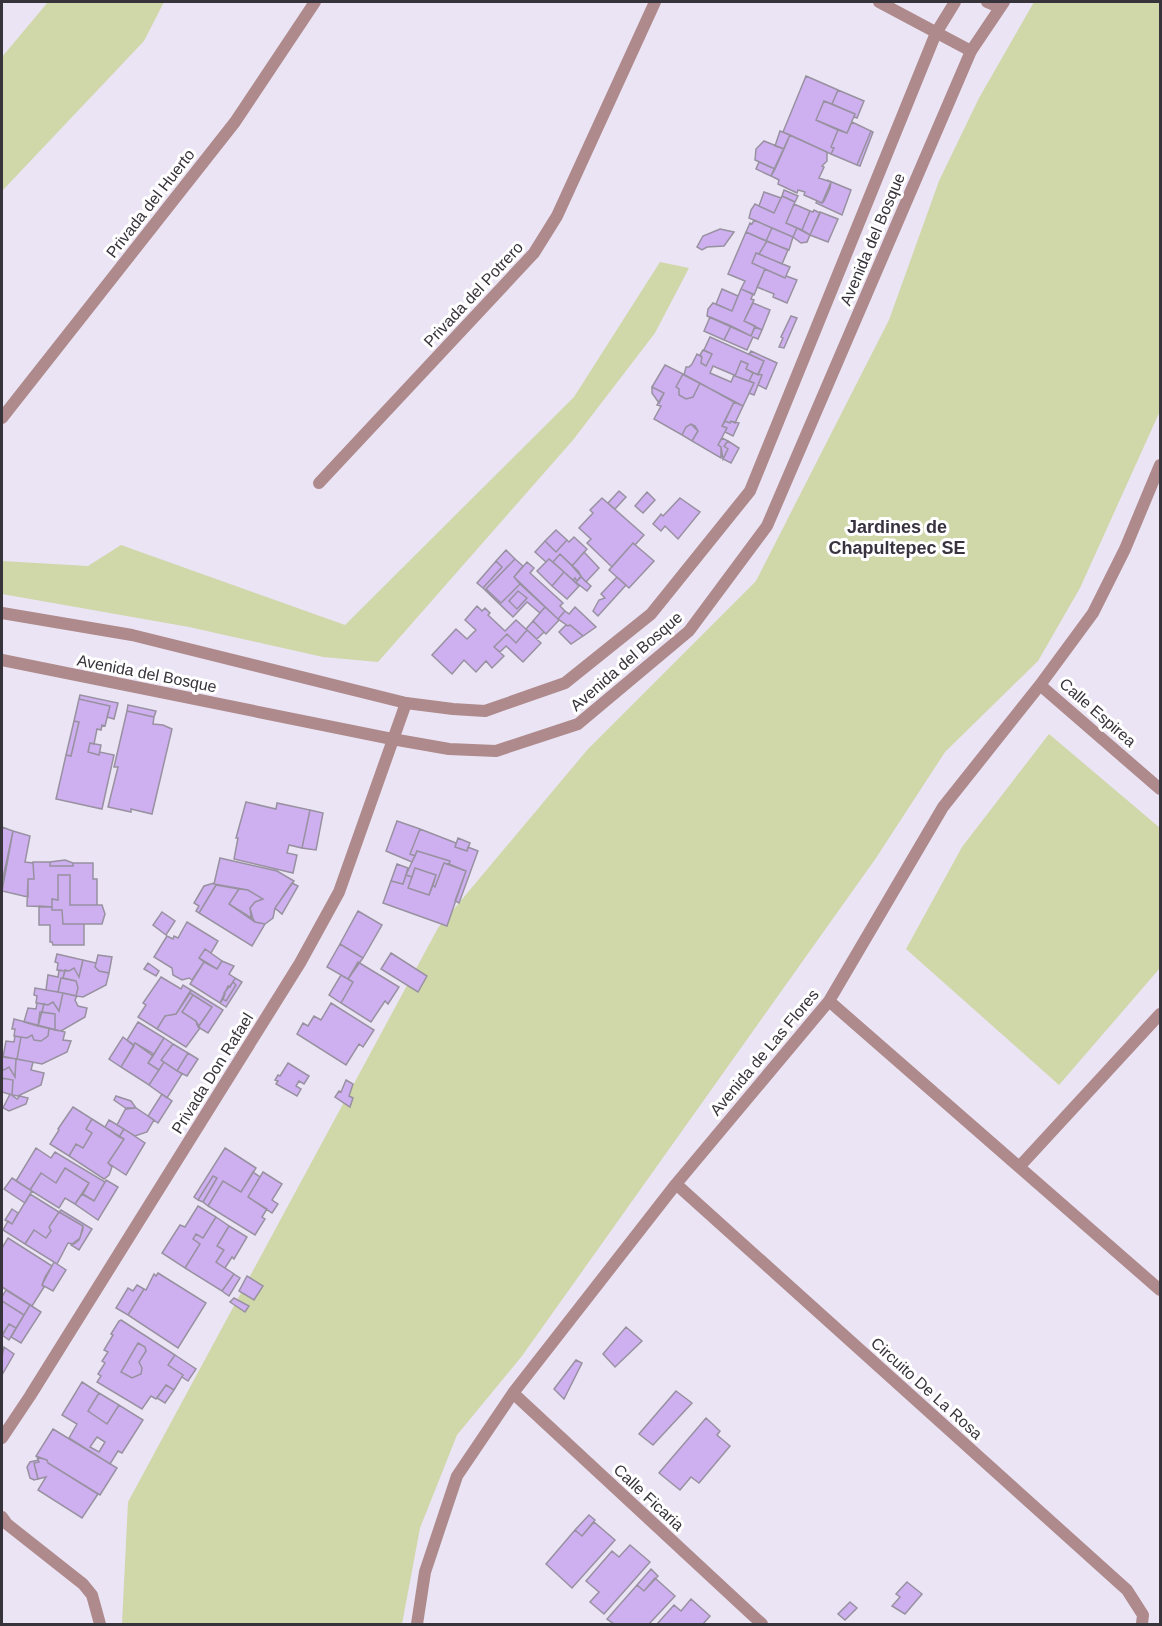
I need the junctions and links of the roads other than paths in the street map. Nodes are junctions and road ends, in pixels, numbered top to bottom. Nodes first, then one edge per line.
1 (315, 2) edge
2 (655, 2) edge
3 (879, 2) edge
4 (955, 2) edge
5 (987, 2) edge
6 (1001, 4) edge
7 (936, 33) junction
8 (971, 51) junction
9 (2, 418) edge
10 (1161, 465) edge
11 (319, 483) dead end
12 (2, 613) edge
13 (2, 660) edge
14 (1040, 685) junction
15 (406, 703) junction
16 (392, 739) junction
17 (1161, 789) edge
18 (829, 1001) junction
19 (1161, 1014) edge
20 (1020, 1166) junction
21 (676, 1184) junction
22 (1161, 1290) edge
23 (513, 1393) junction
24 (2, 1438) edge
25 (2, 1516) edge
26 (100, 1624) edge
27 (417, 1624) edge
28 (762, 1624) edge
29 (1142, 1624) edge

1 - 9 street, Privada del Huerto
2 - 11 street, Privada del Potrero
3 - 7 street
4 - 7 street, Avenida del Bosque
5 - 6 street
6 - 8 street, Avenida del Bosque
7 - 8 street
7 - 15 street, Avenida del Bosque
8 - 16 street, Avenida del Bosque
10 - 14 street, Avenida de Las Flores
12 - 15 street, Avenida del Bosque
13 - 16 street, Avenida del Bosque
14 - 17 street, Calle Espirea
14 - 18 street, Avenida de Las Flores
15 - 16 street, Privada Don Rafael
16 - 24 street, Privada Don Rafael
18 - 20 street
18 - 21 street, Avenida de Las Flores
19 - 20 street
20 - 22 street
21 - 23 street, Avenida de Las Flores
21 - 29 street, Circuito De La Rosa
23 - 27 street, Avenida de Las Flores
23 - 28 street, Calle Ficaria
25 - 26 street

